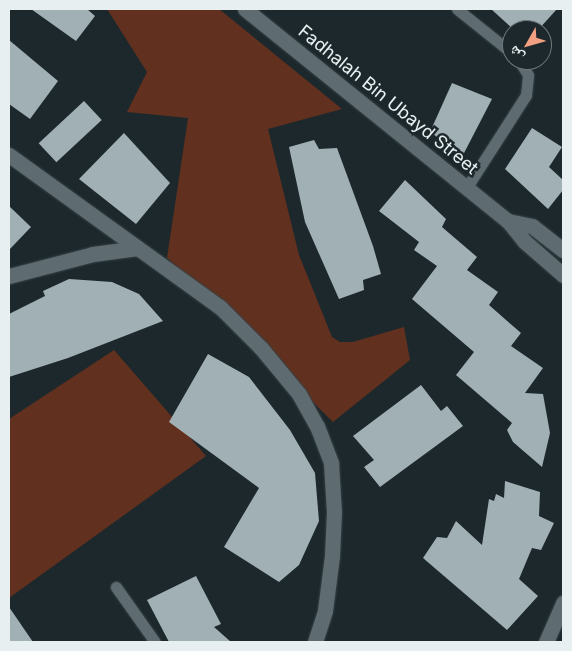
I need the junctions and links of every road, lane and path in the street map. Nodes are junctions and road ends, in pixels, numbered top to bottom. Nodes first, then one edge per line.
1 (245, 9) edge
2 (457, 9) edge
3 (470, 13) edge
4 (502, 43) edge
5 (525, 70) edge
6 (9, 155) edge
7 (467, 187) junction
8 (508, 221) junction
9 (138, 248) junction
10 (562, 249) edge
11 (9, 276) edge
12 (563, 276) edge
13 (116, 587) dead end
14 (563, 602) edge
15 (553, 639) edge
16 (155, 642) edge
17 (315, 642) edge

1 - 7 street, Fadhalah Bin Ubayd Street
2 - 3 lane
3 - 4 lane
5 - 7 lane
6 - 9 street
7 - 8 street, Fadhalah Bin Ubayd Street
8 - 10 street, Fadhalah Bin Ubayd Street
8 - 12 street, Fadhalah Bin Ubayd Street
9 - 11 street
9 - 17 street
10 - 12 street
13 - 16 lane
14 - 15 street

